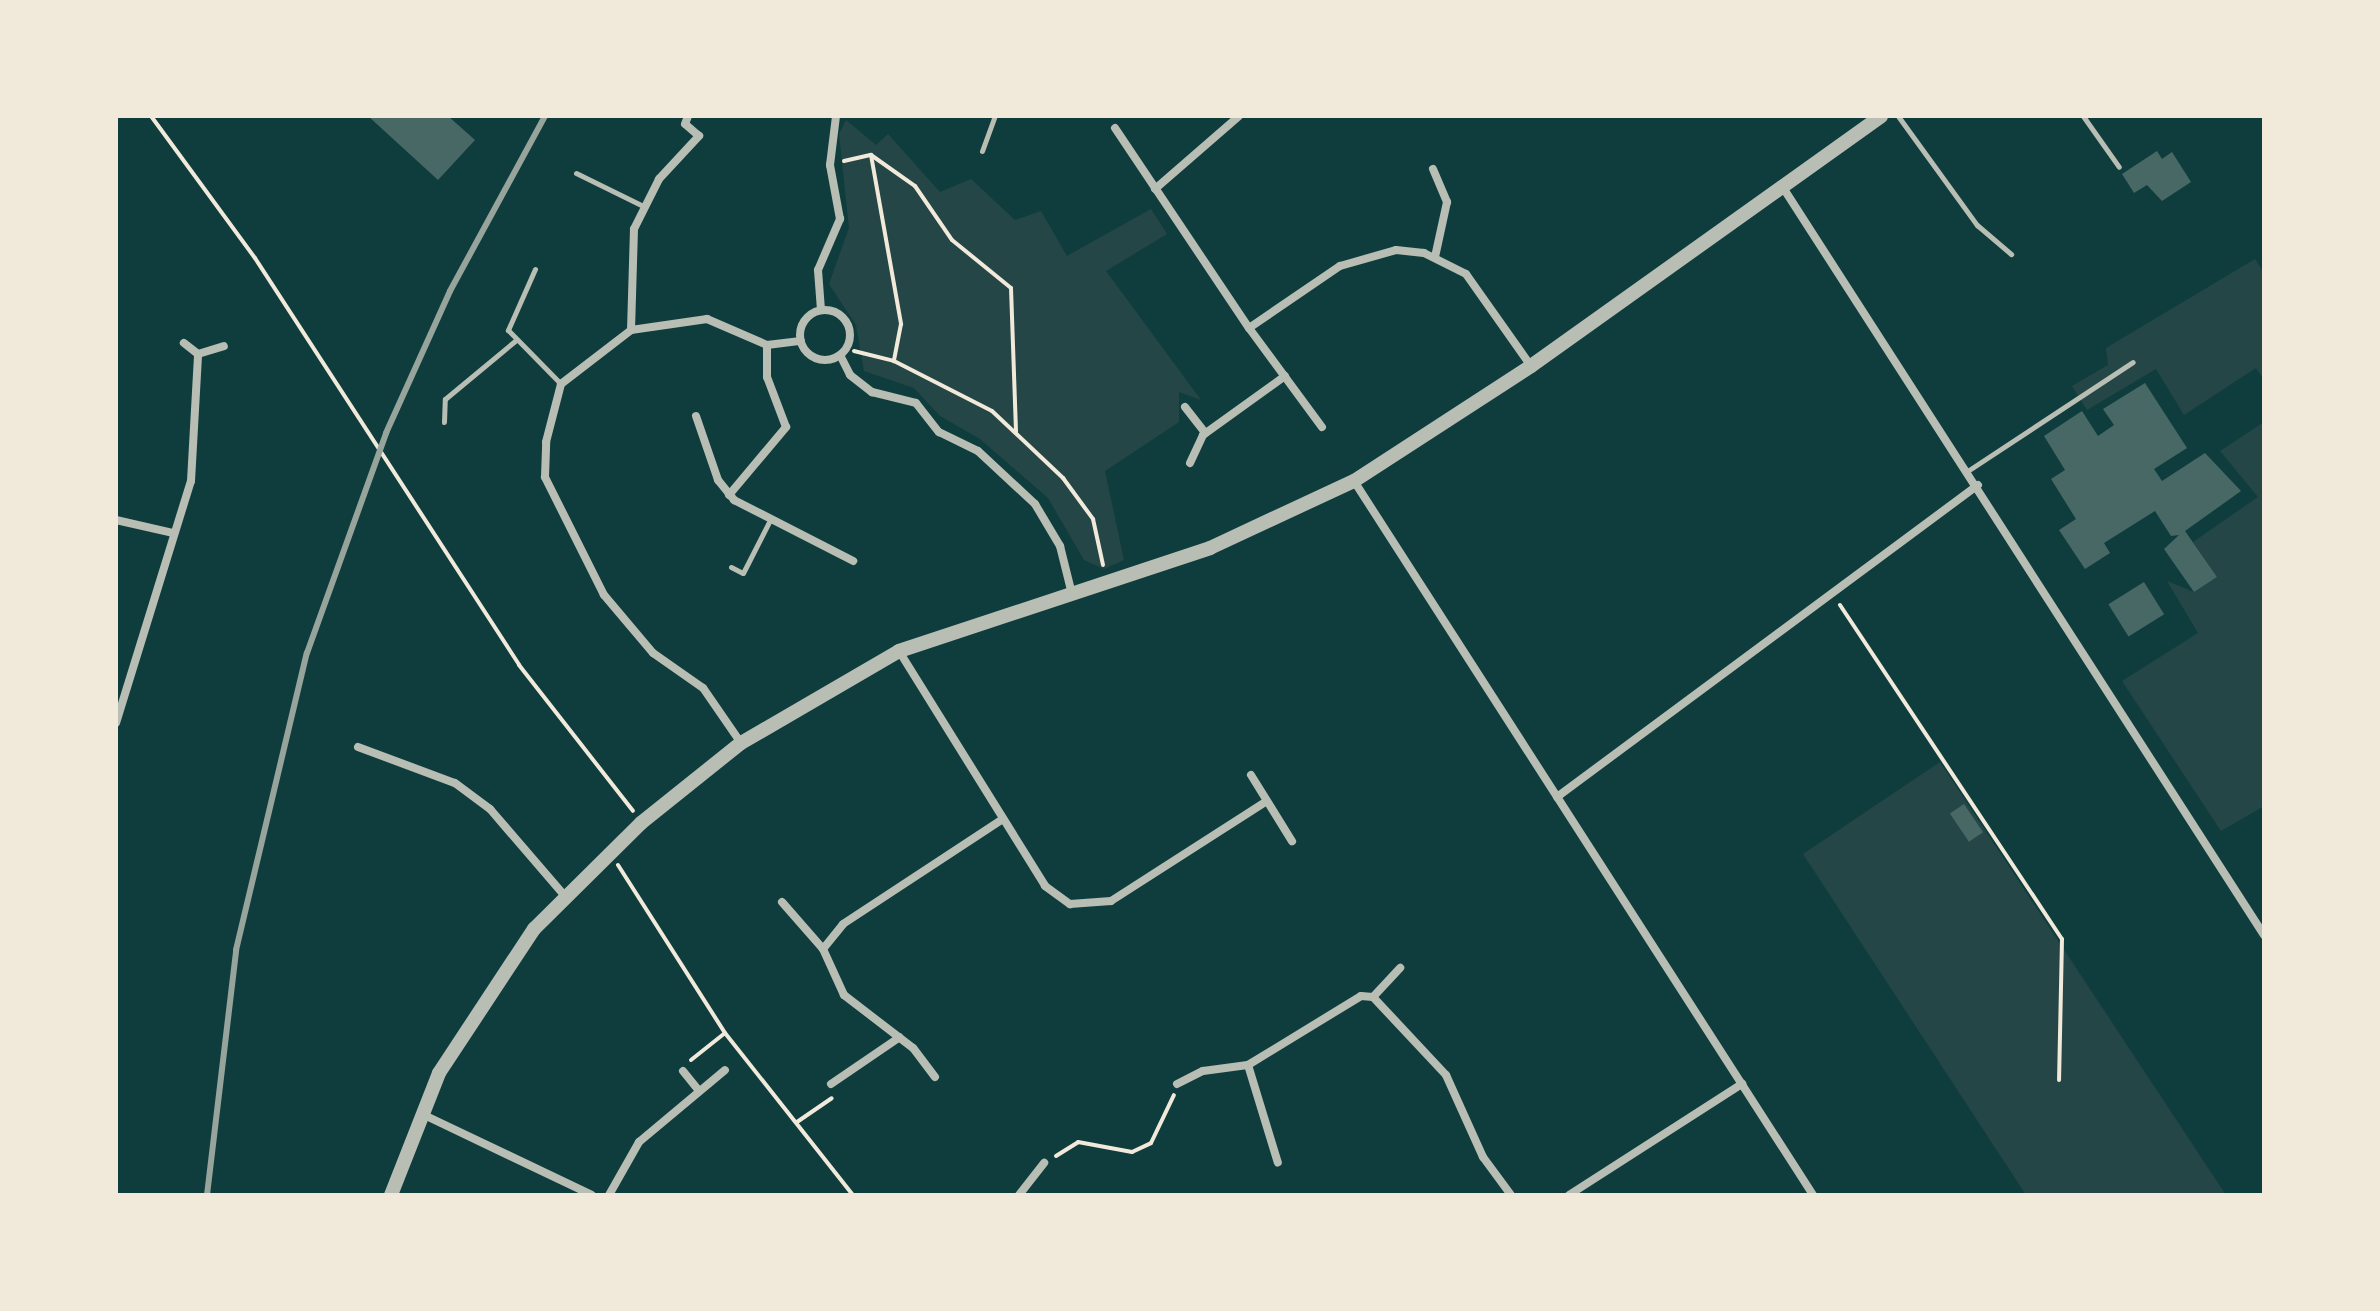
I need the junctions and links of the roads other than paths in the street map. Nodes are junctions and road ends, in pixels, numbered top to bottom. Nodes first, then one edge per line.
1 (836, 116) edge
2 (995, 116) edge
3 (1239, 116) edge
4 (1881, 116) edge
5 (1898, 116) edge
6 (2083, 116) edge
7 (687, 117) edge
8 (1115, 128) dead end
9 (982, 151) dead end
10 (2119, 167) dead end
11 (1433, 169) dead end
12 (576, 173) dead end
13 (1782, 186) junction
14 (1155, 189) junction
15 (641, 205) junction
16 (2011, 254) dead end
17 (1435, 257) junction
18 (535, 269) dead end
19 (821, 310) junction
20 (1249, 328) junction
21 (631, 330) junction
22 (516, 340) junction
23 (801, 341) junction
24 (184, 343) dead end
25 (767, 345) junction
26 (224, 346) dead end
27 (843, 352) junction
28 (198, 354) junction
29 (2133, 362) dead end
30 (1531, 366) junction
31 (1285, 376) junction
32 (561, 384) junction
33 (1185, 407) dead end
34 (696, 416) dead end
35 (444, 422) dead end
36 (1322, 427) dead end
37 (1205, 433) junction
38 (1190, 463) dead end
39 (1969, 470) junction
40 (1354, 481) junction
41 (1978, 485) junction
42 (729, 495) junction
43 (116, 520) edge
44 (770, 520) junction
45 (173, 533) junction
46 (853, 561) dead end
47 (731, 567) dead end
48 (1072, 594) junction
49 (899, 651) junction
50 (116, 723) edge
51 (741, 743) junction
52 (358, 747) dead end
53 (1251, 775) dead end
54 (1557, 797) junction
55 (1267, 801) junction
56 (1003, 819) junction
57 (1292, 841) dead end
58 (564, 895) junction
59 (782, 902) dead end
60 (2264, 935) edge
61 (823, 949) junction
62 (1400, 968) dead end
63 (1373, 997) junction
64 (900, 1037) junction
65 (1248, 1065) junction
66 (725, 1070) dead end
67 (683, 1071) road end
68 (935, 1077) dead end
69 (831, 1084) road end
70 (1177, 1084) road end
71 (1742, 1084) junction
72 (699, 1091) junction
73 (421, 1113) junction
74 (1044, 1163) road end
75 (1278, 1163) dead end
76 (391, 1195) edge
77 (592, 1195) edge
78 (609, 1195) edge
79 (1019, 1195) edge
80 (1511, 1195) edge
81 (1569, 1195) edge
82 (1813, 1195) edge

1 - 19 street
2 - 9 lane
3 - 14 street
4 - 13 street
5 - 16 lane
6 - 10 lane
7 - 15 street
8 - 14 street
11 - 17 street
12 - 15 lane
13 - 30 street
13 - 39 street
14 - 20 street
15 - 21 street
17 - 20 street
17 - 30 street
18 - 22 lane
19 - 23 street
19 - 27 street
20 - 31 street
21 - 25 street
21 - 32 street
22 - 32 lane
22 - 35 lane
23 - 25 street
23 - 27 street
24 - 28 street
25 - 42 street
26 - 28 street
27 - 48 street
28 - 45 street
29 - 39 lane
30 - 40 street
31 - 36 street
31 - 37 street
32 - 51 street
33 - 37 street
34 - 42 street
37 - 38 street
39 - 41 street
40 - 48 street
40 - 54 street
41 - 54 street
41 - 60 street
42 - 44 street
43 - 45 street
44 - 46 street
44 - 47 lane
45 - 50 street
48 - 49 street
49 - 51 street
49 - 56 street
51 - 58 street
52 - 58 street
53 - 55 street
54 - 71 street
55 - 56 street
55 - 57 street
56 - 61 street
58 - 73 street
59 - 61 street
61 - 64 street
62 - 63 street
63 - 65 street
63 - 80 street
64 - 68 street
64 - 69 street
65 - 70 street
65 - 75 street
66 - 72 street
67 - 72 street
71 - 81 street
71 - 82 street
72 - 78 street
73 - 76 street
73 - 77 street
74 - 79 street

